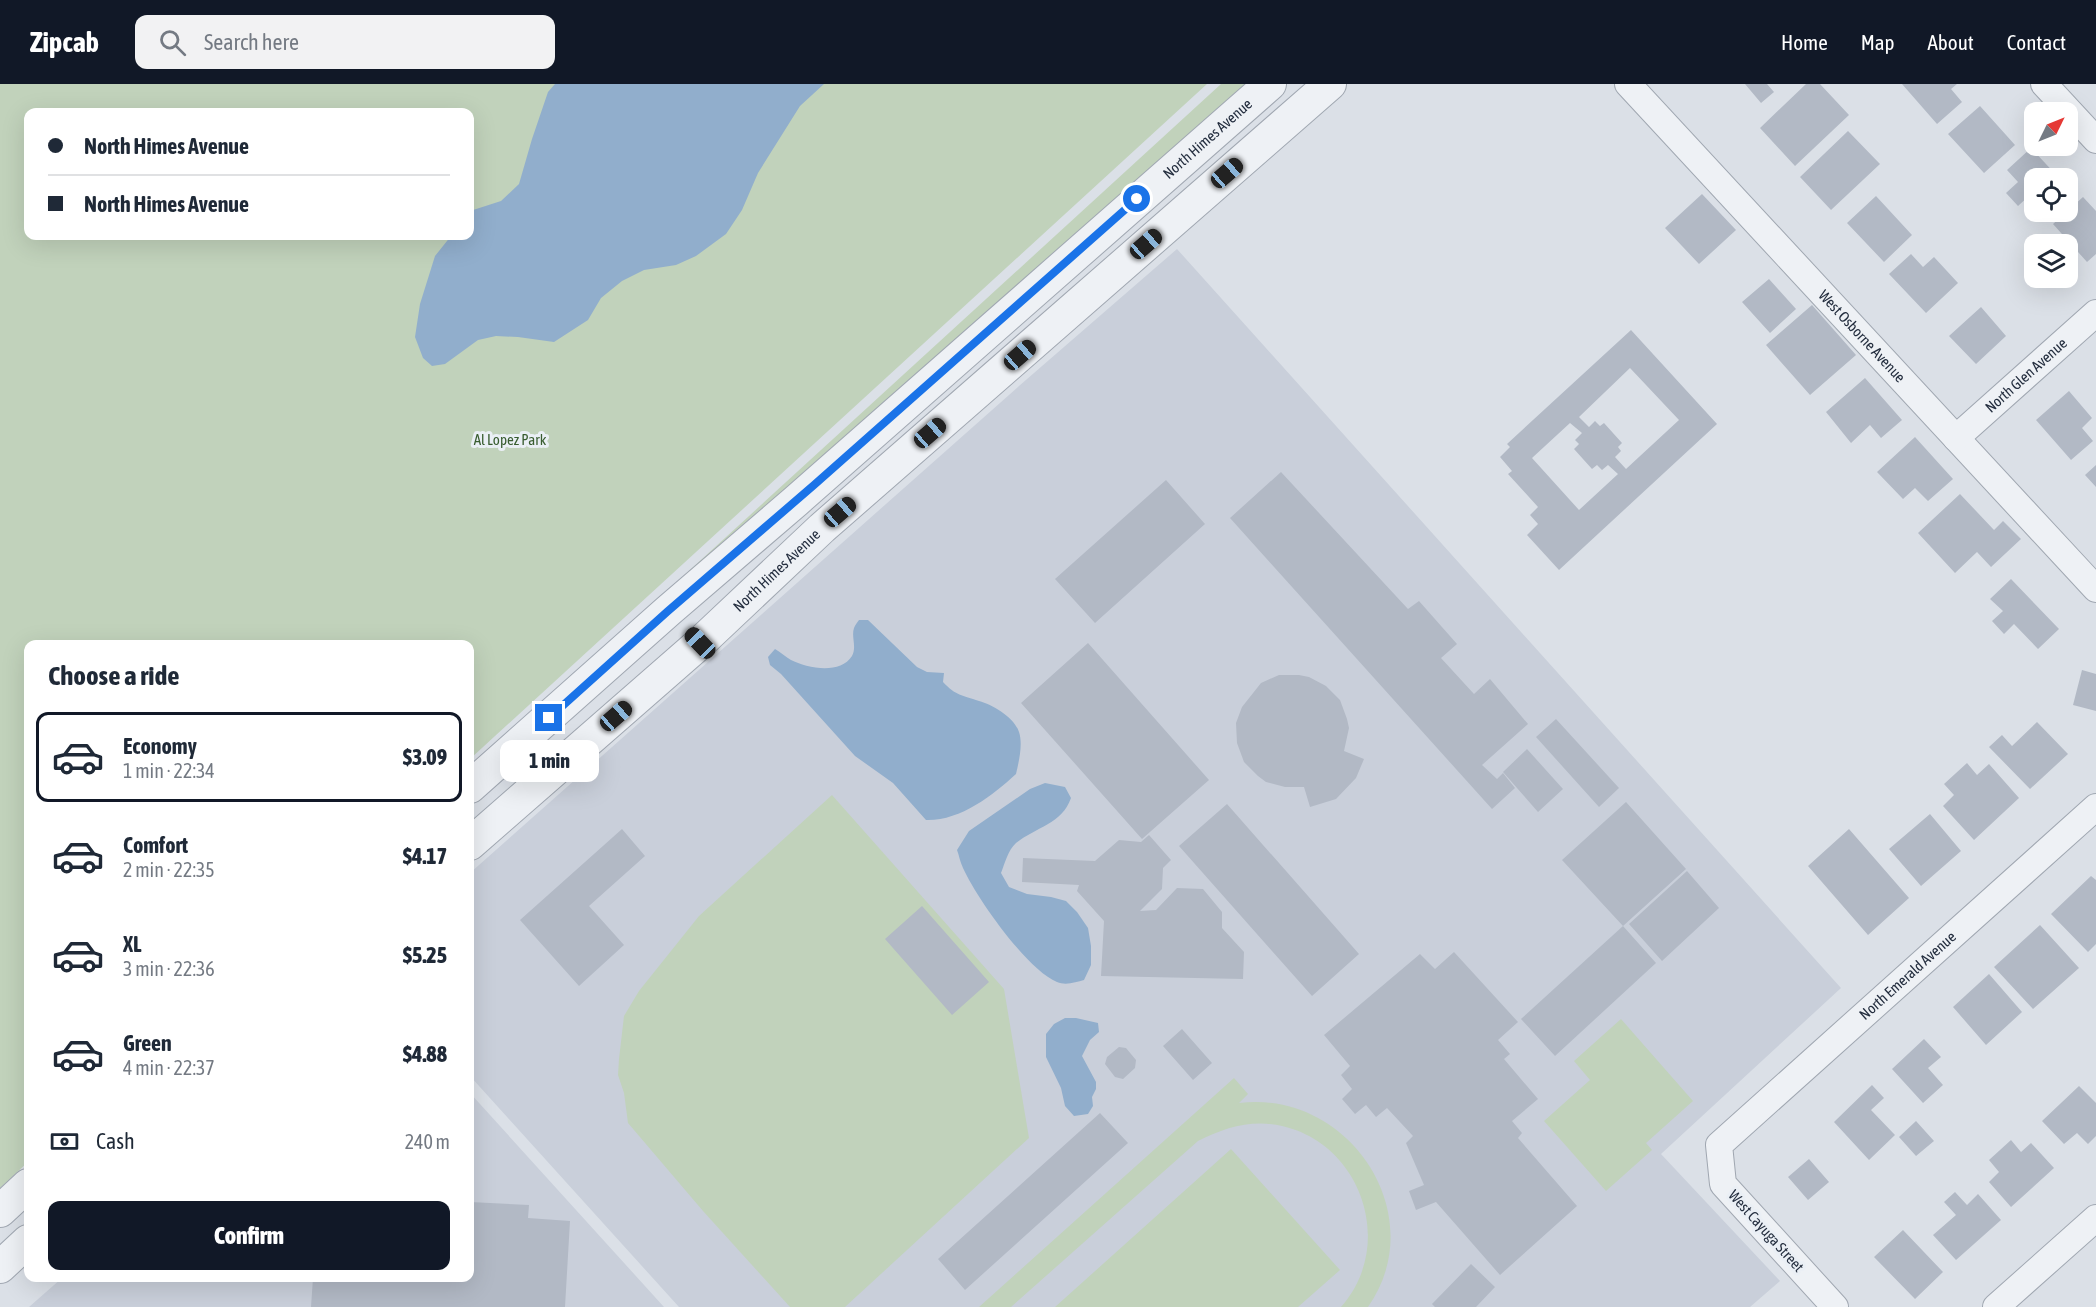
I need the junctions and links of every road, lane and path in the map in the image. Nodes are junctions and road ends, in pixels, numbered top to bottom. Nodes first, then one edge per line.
1 (1270, 84) edge
2 (1330, 84) edge
3 (1628, 84) edge
4 (2044, 84) edge
5 (2096, 140) edge
6 (2096, 313) edge
7 (1956, 438) junction
8 (2096, 589) edge
9 (668, 611) junction
10 (700, 643) junction
11 (474, 783) edge
12 (2096, 807) edge
13 (474, 832) edge
14 (1719, 1145) joint
15 (24, 1189) edge
16 (0, 1211) edge
17 (2096, 1218) edge
18 (24, 1245) edge
19 (0, 1267) edge
20 (1835, 1307) edge
21 (1996, 1307) edge

1 - 9 street, North Himes Avenue
2 - 10 street, North Himes Avenue
3 - 7 street, West Osborne Avenue
4 - 5 street
6 - 7 street, North Glen Avenue
7 - 8 street, West Osborne Avenue
9 - 10 street
9 - 11 street, North Himes Avenue
10 - 13 street, North Himes Avenue
12 - 14 street, North Emerald Avenue
14 - 20 street, West Cayuga Street
15 - 16 street
17 - 21 street
18 - 19 street

